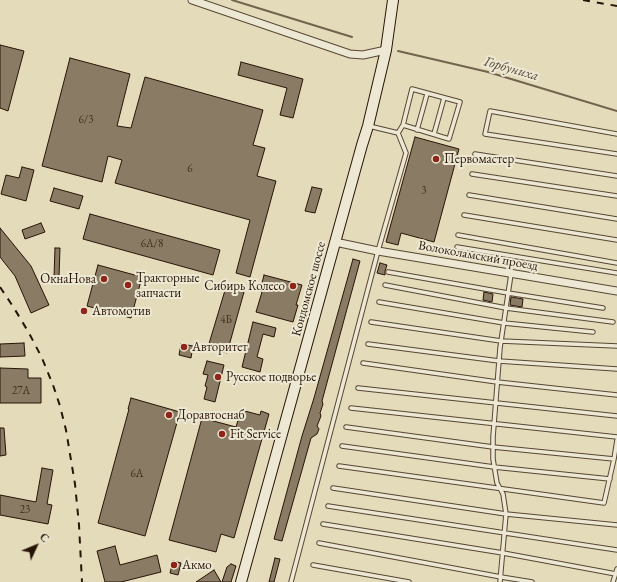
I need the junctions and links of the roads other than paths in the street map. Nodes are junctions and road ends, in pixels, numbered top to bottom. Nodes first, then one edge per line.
1 (192, 0) edge
2 (393, 0) edge
3 (386, 50) junction
4 (427, 94) junction
5 (444, 98) junction
6 (368, 126) junction
7 (402, 126) junction
8 (417, 130) junction
9 (398, 133) junction
10 (434, 134) junction
11 (617, 134) edge
12 (475, 154) dead end
13 (617, 154) edge
14 (472, 174) dead end
15 (617, 176) edge
16 (469, 195) dead end
17 (617, 196) edge
18 (464, 215) dead end
19 (617, 219) edge
20 (458, 235) dead end
21 (617, 240) edge
22 (335, 242) junction
23 (457, 247) dead end
24 (378, 251) junction
25 (617, 263) edge
26 (388, 272) dead end
27 (617, 273) edge
28 (510, 274) junction
29 (385, 285) dead end
30 (617, 291) edge
31 (508, 293) junction
32 (379, 302) dead end
33 (506, 308) junction
34 (603, 308) dead end
35 (371, 322) dead end
36 (613, 322) dead end
37 (504, 323) junction
38 (593, 332) dead end
39 (501, 341) junction
40 (368, 344) dead end
41 (617, 346) edge
42 (499, 361) junction
43 (363, 363) dead end
44 (617, 369) edge
45 (497, 382) junction
46 (358, 388) dead end
47 (617, 395) edge
48 (496, 404) junction
49 (351, 408) dead end
50 (617, 416) edge
51 (494, 423) junction
52 (346, 427) dead end
53 (617, 438) edge
54 (342, 446) dead end
55 (493, 448) junction
56 (614, 459) junction
57 (338, 466) dead end
58 (494, 467) junction
59 (610, 479) junction
60 (333, 488) dead end
61 (500, 489) junction
62 (328, 506) dead end
63 (506, 514) junction
64 (323, 524) dead end
65 (617, 525) edge
66 (505, 533) junction
67 (318, 543) dead end
68 (617, 550) edge
69 (503, 553) junction
70 (313, 564) dead end
71 (617, 569) edge
72 (616, 574) edge
73 (501, 577) junction
74 (241, 582) edge
75 (291, 582) edge
76 (409, 582) edge
77 (500, 582) edge
78 (532, 582) edge
79 (613, 582) edge

1 - 3 street
2 - 3 street, Кондомское шоссе
3 - 6 street, Кондомское шоссе
4 - 5 lane
4 - 7 lane
4 - 8 lane
5 - 10 lane
5 - 10 lane
6 - 9 lane
6 - 22 street, Кондомское шоссе
7 - 8 lane
7 - 9 lane
8 - 10 lane
9 - 24 lane
11 - 13 lane
12 - 15 lane
14 - 17 lane
16 - 19 lane
18 - 21 lane
20 - 25 lane
22 - 24 street, Волоколамский проезд
22 - 74 street, Кондомское шоссе
23 - 27 lane
24 - 28 street, Волоколамский проезд
24 - 75 lane
26 - 31 lane
28 - 30 street, Волоколамский проезд
28 - 31 lane
29 - 33 lane
31 - 33 lane
31 - 34 lane
32 - 37 lane
33 - 36 lane
33 - 37 lane
35 - 39 lane
37 - 38 lane
37 - 39 lane
39 - 41 lane
39 - 42 lane
40 - 42 lane
42 - 44 lane
42 - 45 lane
43 - 45 lane
45 - 47 lane
45 - 48 lane
46 - 48 lane
48 - 50 lane
48 - 51 lane
49 - 51 lane
51 - 53 lane
51 - 55 lane
52 - 55 lane
53 - 56 lane
54 - 58 lane
55 - 56 lane
55 - 58 lane
56 - 59 lane
57 - 61 lane
58 - 59 lane
58 - 61 lane
59 - 61 lane
60 - 63 lane
61 - 63 lane
62 - 66 lane
63 - 65 lane
63 - 66 lane
64 - 69 lane
66 - 68 lane
66 - 69 lane
67 - 73 lane
69 - 72 lane
69 - 73 lane
70 - 76 lane
71 - 72 lane
72 - 79 lane
73 - 77 lane
73 - 78 lane

